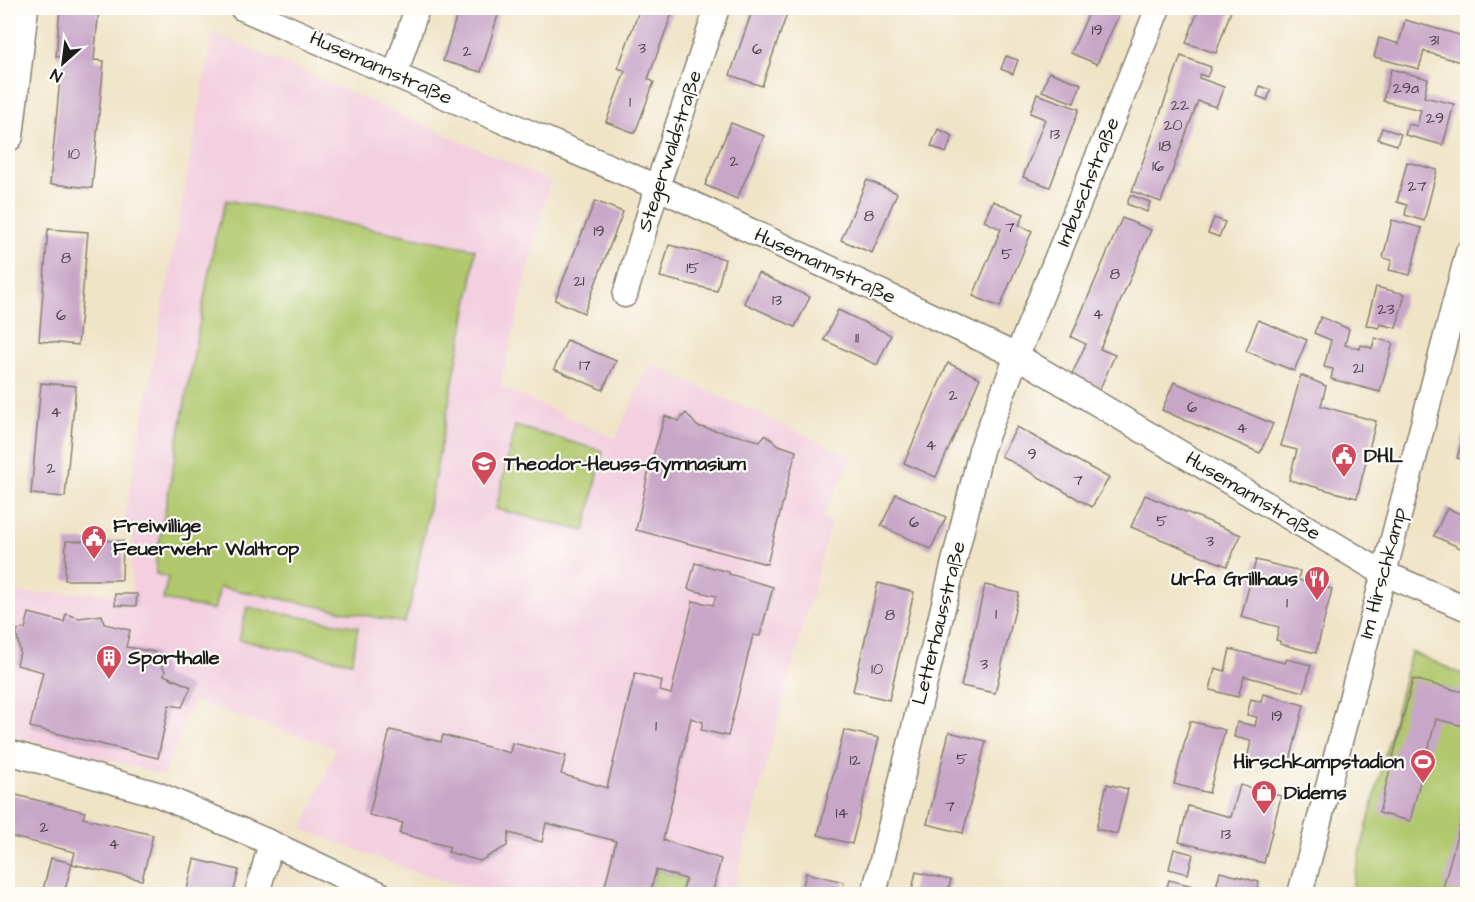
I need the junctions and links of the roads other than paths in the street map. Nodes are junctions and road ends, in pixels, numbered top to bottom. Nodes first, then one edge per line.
1 (23, 8) edge
2 (242, 8) edge
3 (417, 8) edge
4 (717, 8) edge
5 (1158, 8) edge
6 (395, 75) junction
7 (8, 136) edge
8 (657, 187) junction
9 (1467, 252) edge
10 (625, 295) dead end
11 (1017, 356) junction
12 (1383, 573) junction
13 (1467, 609) edge
14 (8, 752) edge
15 (271, 843) junction
16 (258, 894) edge
17 (380, 894) edge
18 (874, 894) edge
19 (1300, 894) edge

1 - 7 street
2 - 6 street, Husemannstraße
3 - 6 street
4 - 8 street, Stegerwaldstraße
5 - 11 street, Imbuschstraße
6 - 8 street, Husemannstraße
8 - 10 street, Stegerwaldstraße
8 - 11 street, Husemannstraße
9 - 12 street, Im Hirschkamp
11 - 12 street, Husemannstraße
11 - 18 street, Letterhausstraße
12 - 13 street, Husemannstraße
12 - 19 street, Im Hirschkamp
14 - 15 street
15 - 16 street
15 - 17 street

